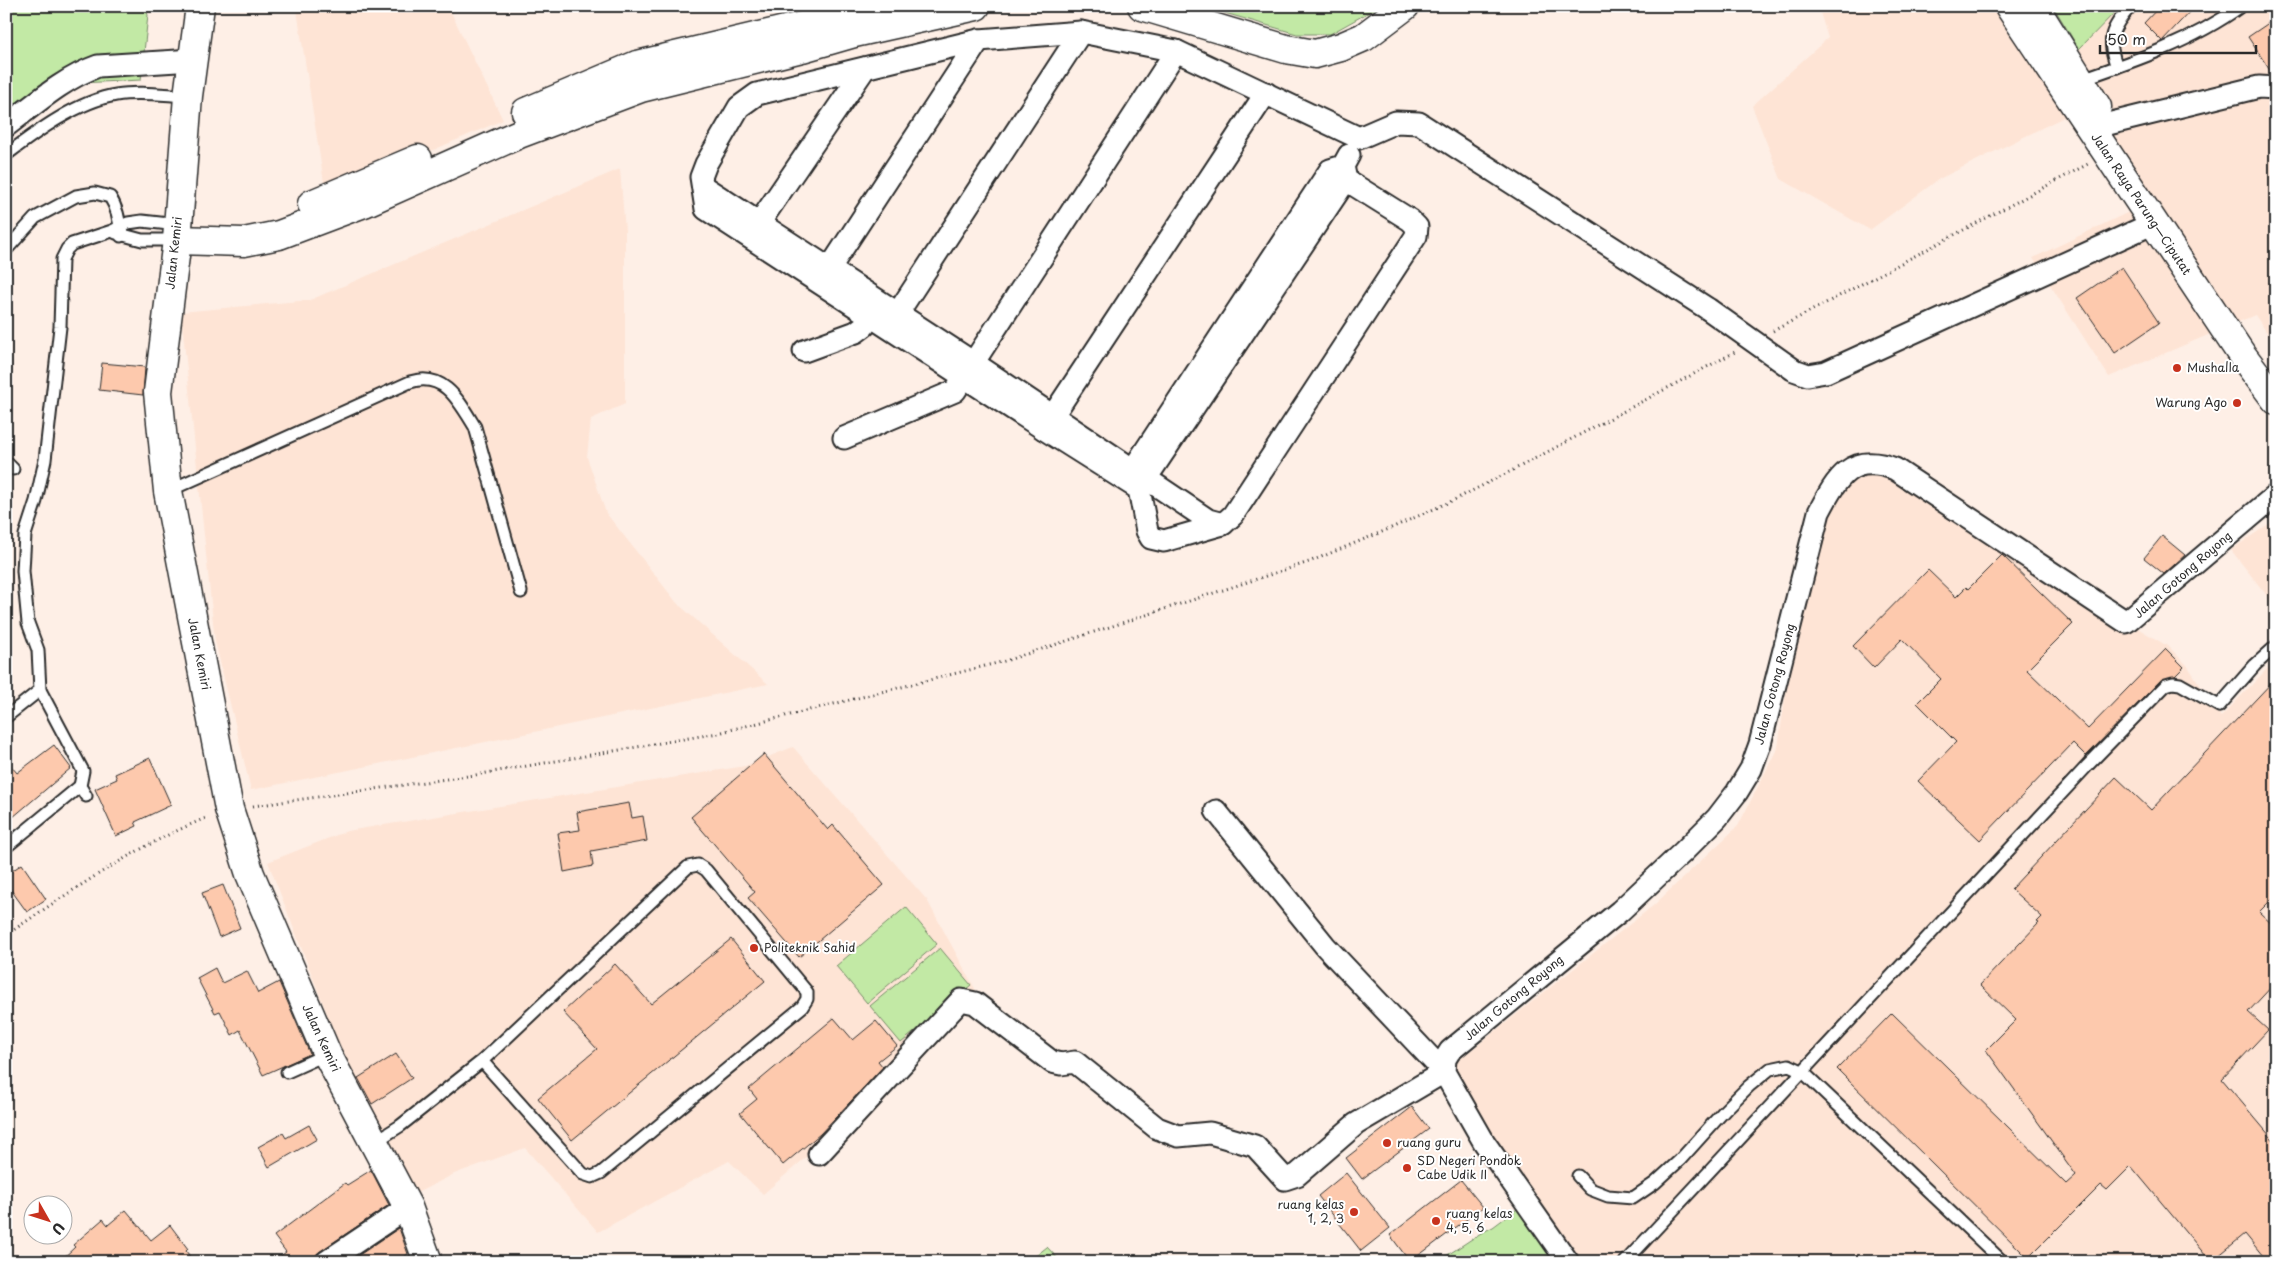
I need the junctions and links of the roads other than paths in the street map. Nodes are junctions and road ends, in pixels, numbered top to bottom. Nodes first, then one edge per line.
1 (200, 6) edge
2 (893, 6) edge
3 (976, 6) edge
4 (1142, 6) edge
5 (1191, 6) edge
6 (1389, 6) edge
7 (1405, 6) edge
8 (2009, 6) edge
9 (2034, 6) edge
10 (2131, 6) edge
11 (2241, 6) edge
12 (1081, 32) junction
13 (979, 40) junction
14 (1176, 51) junction
15 (193, 60) junction
16 (2117, 67) junction
17 (865, 68) junction
18 (2070, 83) junction
19 (2276, 88) edge
20 (1266, 93) junction
21 (188, 96) junction
22 (2108, 124) junction
23 (6, 126) edge
24 (1359, 138) junction
25 (6, 155) edge
26 (1345, 173) junction
27 (2154, 223) junction
28 (755, 230) junction
29 (118, 231) junction
30 (177, 233) junction
31 (6, 250) edge
32 (824, 276) junction
33 (870, 316) junction
34 (893, 320) junction
35 (804, 351) dead end
36 (2276, 368) edge
37 (970, 370) junction
38 (2276, 400) edge
39 (1048, 423) junction
40 (844, 438) dead end
41 (1136, 479) junction
42 (168, 491) junction
43 (2276, 496) edge
44 (1223, 524) junction
45 (521, 592) dead end
46 (2276, 646) edge
47 (40, 690) junction
48 (6, 717) edge
49 (1216, 811) dead end
50 (6, 847) edge
51 (327, 1054) junction
52 (482, 1061) junction
53 (1802, 1071) junction
54 (287, 1072) dead end
55 (1444, 1072) junction
56 (373, 1143) junction
57 (819, 1154) dead end
58 (1578, 1176) dead end
59 (408, 1207) junction
60 (326, 1262) edge
61 (428, 1262) edge
62 (1568, 1262) edge
63 (1624, 1262) edge
64 (2003, 1262) edge

1 - 15 main road, Jalan Kemiri
2 - 30 main road
3 - 30 main road
4 - 7 main road
5 - 6 main road
8 - 18 main road, Jalan Raya Parung—Ciputat
9 - 18 main road, Jalan Raya Parung—Ciputat
10 - 16 lane
11 - 16 lane
12 - 13 street
12 - 14 street
12 - 34 street
13 - 17 street
13 - 32 street
14 - 20 street
14 - 37 street
15 - 21 main road, Jalan Kemiri
15 - 23 street
16 - 18 lane
17 - 28 street
17 - 28 street
18 - 22 main road, Jalan Raya Parung—Ciputat
18 - 27 main road, Jalan Raya Parung—Ciputat
19 - 22 street
20 - 24 street
20 - 39 street
21 - 25 lane
21 - 30 main road, Jalan Kemiri
22 - 36 main road, Jalan Raya Parung—Ciputat
24 - 26 street
24 - 27 street, bridge
26 - 41 street
26 - 44 street
27 - 38 main road, Jalan Raya Parung—Ciputat
28 - 32 street
29 - 30 lane
29 - 30 lane
29 - 31 lane
29 - 47 lane
30 - 42 main road, Jalan Kemiri
32 - 33 street
32 - 34 street
33 - 34 street
33 - 35 street
34 - 37 street
37 - 39 street
37 - 40 street
39 - 41 street
41 - 44 street
41 - 44 street
42 - 45 lane
42 - 51 main road, Jalan Kemiri
43 - 55 street, Jalan Gotong Royong
46 - 53 lane
47 - 48 lane
47 - 50 lane
49 - 55 street
51 - 54 lane
51 - 56 main road, Jalan Kemiri
52 - 52 lane
52 - 56 lane
53 - 58 lane
53 - 63 lane
53 - 64 lane
55 - 57 street
55 - 62 street
56 - 59 main road, Jalan Kemiri
59 - 60 street
59 - 61 main road, Jalan Kemiri

